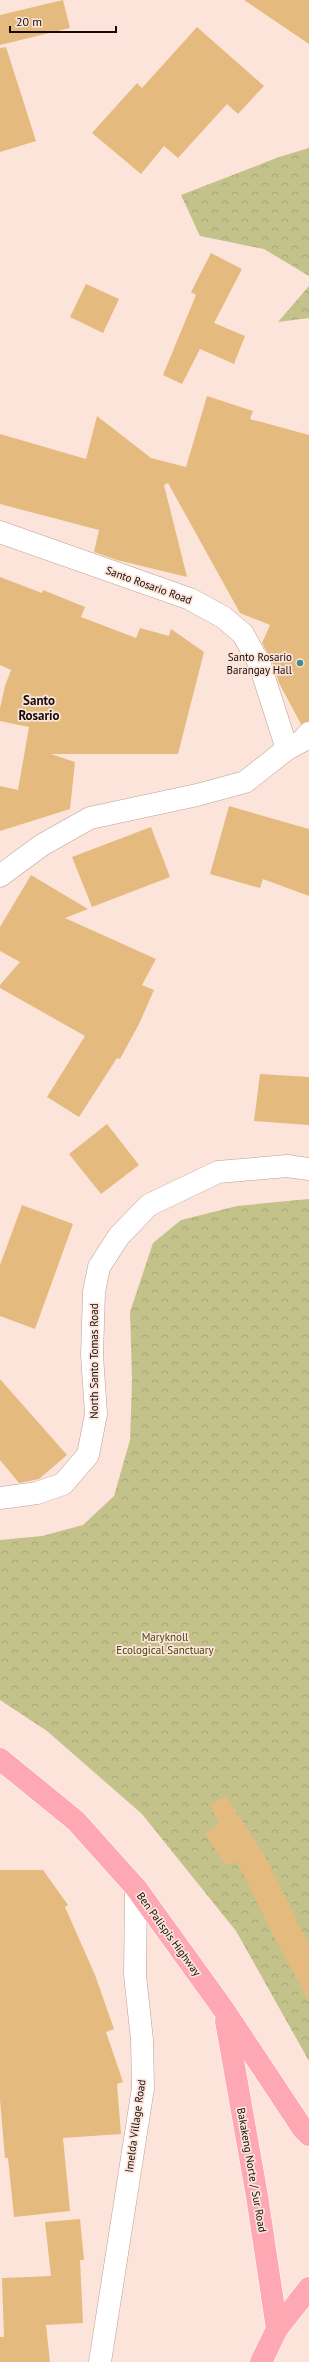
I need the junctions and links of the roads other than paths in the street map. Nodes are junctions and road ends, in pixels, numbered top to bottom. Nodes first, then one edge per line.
1 (0, 532) edge
2 (309, 733) edge
3 (287, 749) junction
4 (0, 876) edge
5 (309, 1169) edge
6 (0, 1498) edge
7 (0, 1759) edge
8 (136, 1888) junction
9 (224, 2010) junction
10 (309, 2135) edge
11 (309, 2288) edge
12 (277, 2329) junction
13 (100, 2362) edge
14 (261, 2362) edge

1 - 3 street, Santo Rosario Road
2 - 3 street
3 - 4 street
5 - 6 street, North Santo Tomas Road
7 - 8 main road, Ben Palispis Highway
8 - 9 main road, Ben Palispis Highway
8 - 13 street, Imelda Village Road
9 - 10 main road, Ben Palispis Highway
9 - 12 main road, Bakakeng Norte / Sur Road
11 - 12 main road
12 - 14 main road

